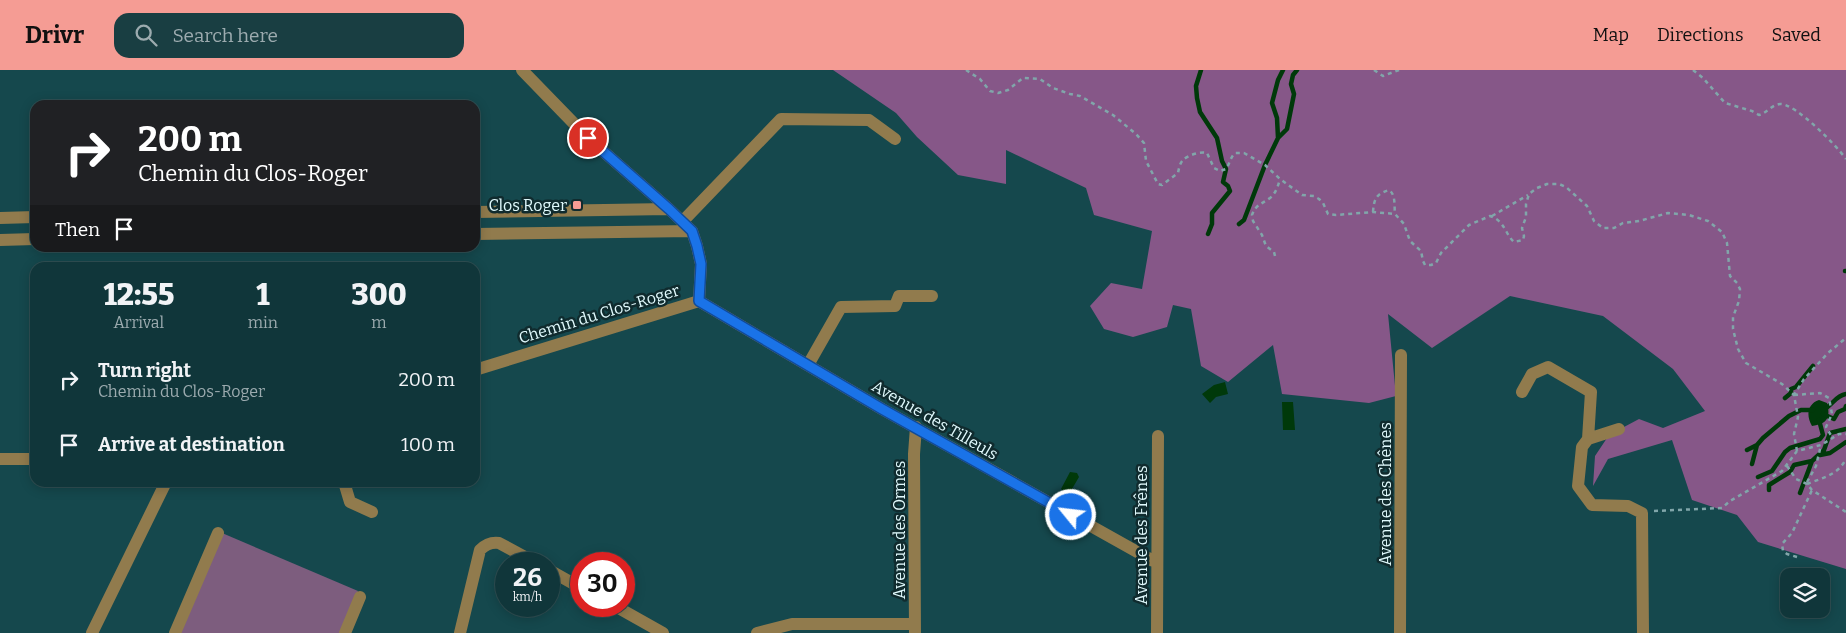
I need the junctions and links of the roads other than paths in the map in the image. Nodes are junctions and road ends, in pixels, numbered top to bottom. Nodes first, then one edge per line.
1 (522, 70) edge
2 (895, 139) dead end
3 (669, 209) junction
4 (480, 212) edge
5 (30, 217) edge
6 (0, 218) edge
7 (682, 222) junction
8 (692, 231) junction
9 (480, 234) edge
10 (0, 240) edge
11 (30, 240) edge
12 (932, 296) dead end
13 (699, 301) junction
14 (1401, 355) dead end
15 (808, 365) junction
16 (480, 368) edge
17 (1522, 392) dead end
18 (916, 428) junction
19 (1619, 429) dead end
20 (1158, 436) dead end
21 (1588, 439) junction
22 (0, 459) edge
23 (30, 459) edge
24 (164, 487) edge
25 (346, 487) edge
26 (372, 512) dead end
27 (218, 533) dead end
28 (516, 552) edge
29 (1157, 563) junction
30 (360, 597) dead end
31 (635, 617) edge
32 (915, 628) edge
33 (92, 633) edge
34 (175, 633) edge
35 (344, 633) edge
36 (460, 633) edge
37 (663, 633) edge
38 (757, 633) edge
39 (1157, 633) edge
40 (1400, 633) edge
41 (1643, 633) edge

1 - 3 street
2 - 7 street
3 - 4 street
3 - 7 street
5 - 6 street
7 - 8 street
8 - 9 street
8 - 13 street, Chemin du Clos-Roger
10 - 11 street
12 - 15 street
13 - 15 street, Avenue des Tilleuls
13 - 16 street, Chemin du Clos-Roger
14 - 40 street, Avenue des Chênes
15 - 18 street, Avenue des Tilleuls
17 - 21 street
18 - 29 street, Avenue des Tilleuls
18 - 32 street, Avenue des Ormes
19 - 21 street
20 - 29 street, Avenue des Frênes
21 - 41 street
22 - 23 street
24 - 33 street
25 - 26 street
27 - 34 street
28 - 36 street
29 - 39 street, Avenue des Frênes
30 - 35 street
31 - 37 street
32 - 38 street

